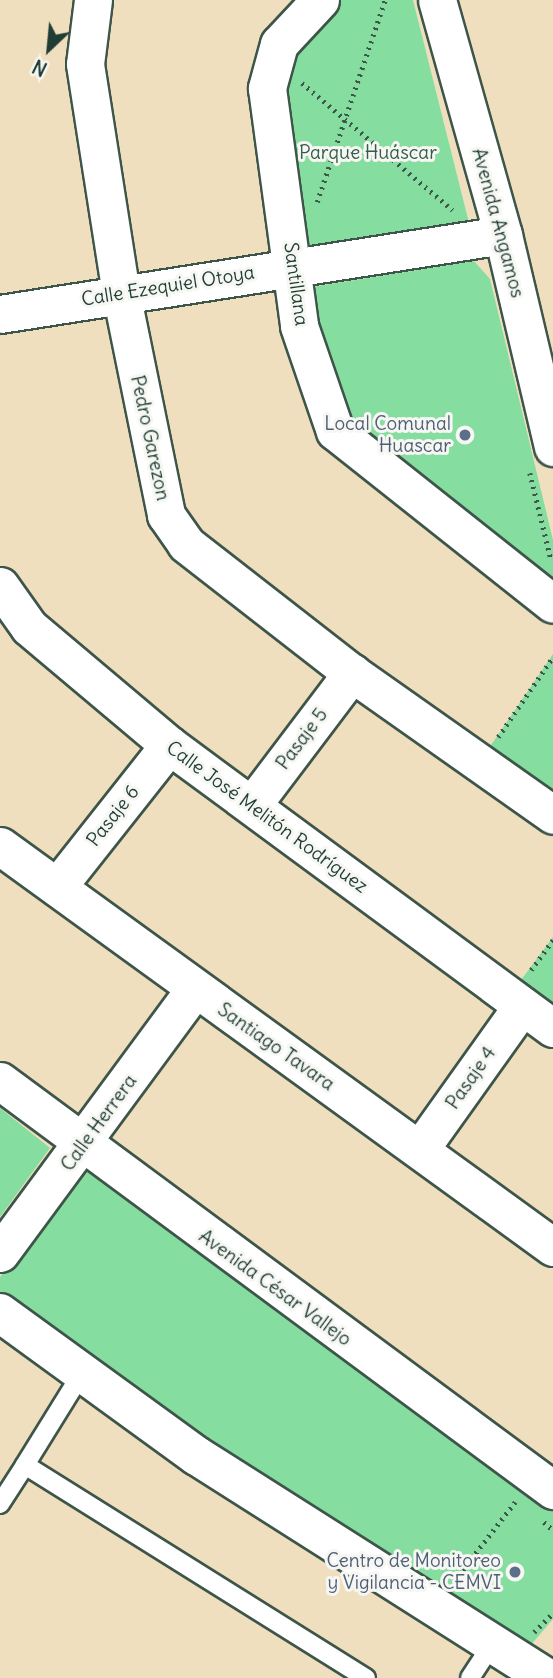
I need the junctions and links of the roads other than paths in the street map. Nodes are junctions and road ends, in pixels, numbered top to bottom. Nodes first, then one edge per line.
1 (93, 0) edge
2 (320, 0) edge
3 (437, 0) edge
4 (503, 235) junction
5 (294, 267) junction
6 (121, 293) junction
7 (0, 314) edge
8 (553, 447) edge
9 (0, 586) edge
10 (553, 604) edge
11 (352, 673) junction
12 (169, 745) junction
13 (252, 805) junction
14 (553, 815) edge
15 (0, 846) edge
16 (57, 887) junction
17 (194, 990) junction
18 (522, 1006) junction
19 (553, 1028) edge
20 (0, 1081) edge
21 (83, 1147) junction
22 (420, 1149) junction
23 (553, 1247) edge
24 (0, 1253) edge
25 (0, 1313) edge
26 (82, 1373) junction
27 (25, 1465) junction
28 (537, 1492) edge
29 (0, 1504) edge
30 (511, 1639) junction
31 (366, 1678) edge
32 (470, 1678) edge
33 (547, 1678) edge

1 - 6 street, Pedro Garezon
2 - 5 street, Santillana
3 - 4 street, Avenida Angamos
4 - 5 street, Calle Ezequiel Otoya
4 - 8 street, Avenida Angamos
5 - 6 street, Calle Ezequiel Otoya
5 - 10 street, Santillana
6 - 7 street, Calle Ezequiel Otoya
6 - 11 street, Pedro Garezon
9 - 12 street, Calle José Melitón Rodríguez
11 - 13 street, Pasaje 5
11 - 14 street, Pedro Garezon
12 - 13 street, Calle José Melitón Rodríguez
12 - 16 street, Pasaje 6
13 - 18 street, Calle José Melitón Rodríguez
15 - 16 street, Santiago Tavara
16 - 17 street, Santiago Tavara
17 - 21 street, Calle Herrera
17 - 22 street, Santiago Tavara
18 - 19 street, Calle José Melitón Rodríguez
18 - 22 street, Pasaje 4
20 - 21 street, Avenida César Vallejo
21 - 24 street, Calle Herrera
21 - 28 street, Avenida César Vallejo
22 - 23 street, Santiago Tavara
25 - 26 main road
26 - 27 lane
26 - 30 main road
27 - 29 lane
27 - 31 lane
30 - 32 lane
30 - 33 main road

